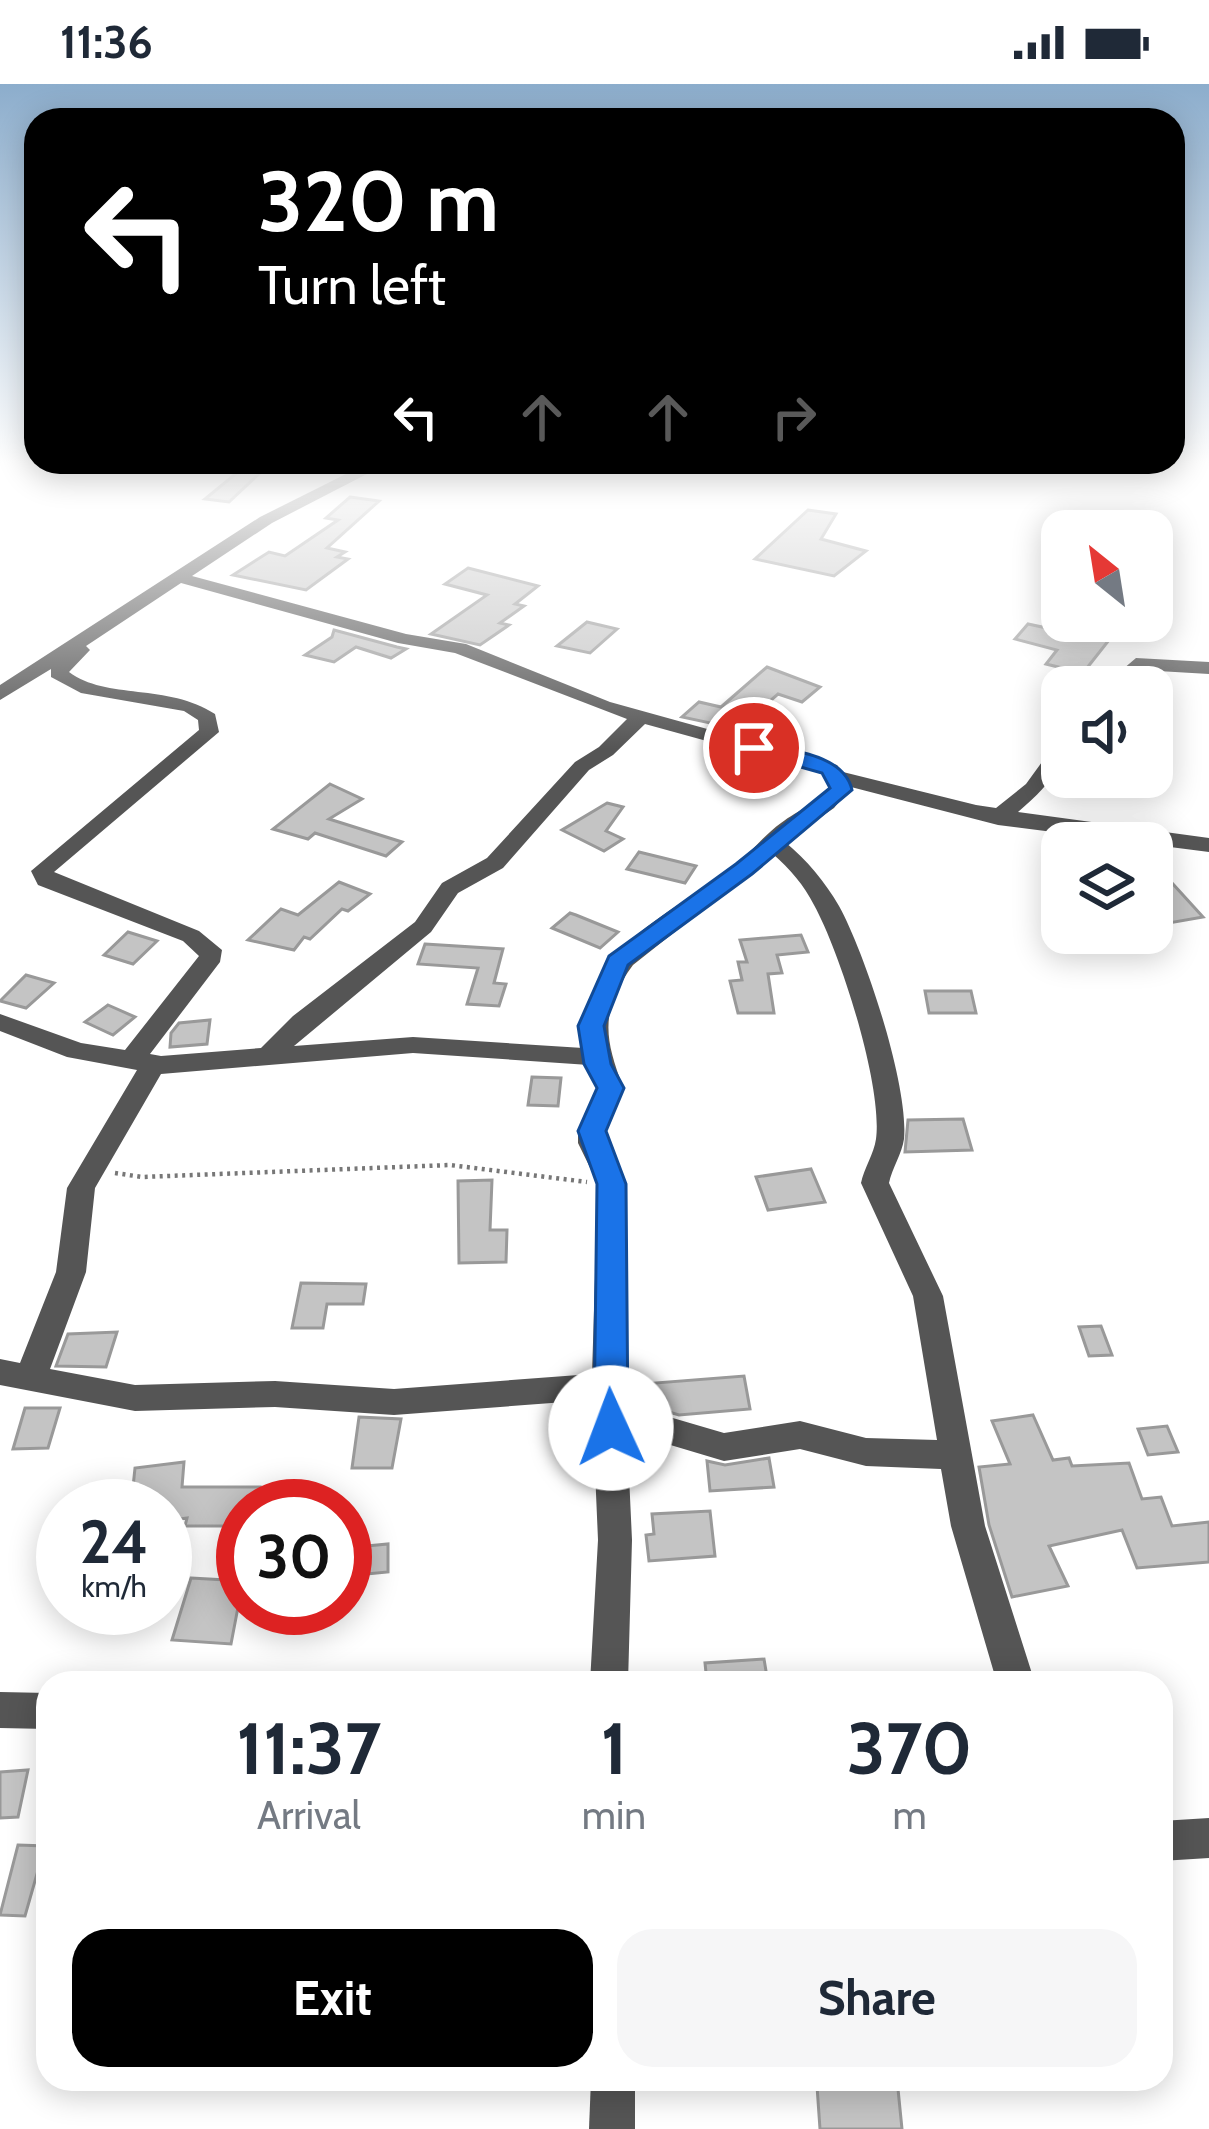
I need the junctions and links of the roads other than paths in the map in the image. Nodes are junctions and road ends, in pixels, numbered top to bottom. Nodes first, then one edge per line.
1 (208, 557) edge
2 (177, 577) junction
3 (72, 647) junction
4 (1134, 666) edge
5 (1172, 666) edge
6 (1173, 666) edge
7 (1209, 668) edge
8 (0, 694) edge
9 (640, 717) junction
10 (839, 777) junction
11 (1041, 778) edge
12 (998, 818) junction
13 (772, 843) junction
14 (1209, 844) edge
15 (1, 1023) edge
16 (270, 1055) junction
17 (596, 1057) junction
18 (142, 1063) junction
19 (15, 1375) edge
20 (609, 1399) junction
21 (955, 1455) junction
22 (610, 1671) edge
23 (1013, 1671) edge
24 (0, 1710) edge
25 (36, 1711) edge
26 (1209, 1838) edge
27 (1173, 1840) edge
28 (614, 2091) edge
29 (612, 2129) edge

1 - 2 street
2 - 3 street
2 - 9 street
3 - 8 street
3 - 18 street
4 - 5 street
6 - 7 street
9 - 10 street
9 - 16 street
10 - 12 street
10 - 13 street
11 - 12 street
12 - 14 street
13 - 17 street
13 - 21 street
15 - 18 street
16 - 17 street
16 - 18 street
17 - 20 street
18 - 19 street
19 - 20 street
20 - 21 street
20 - 22 street
21 - 23 street
24 - 25 street
26 - 27 street
28 - 29 street

